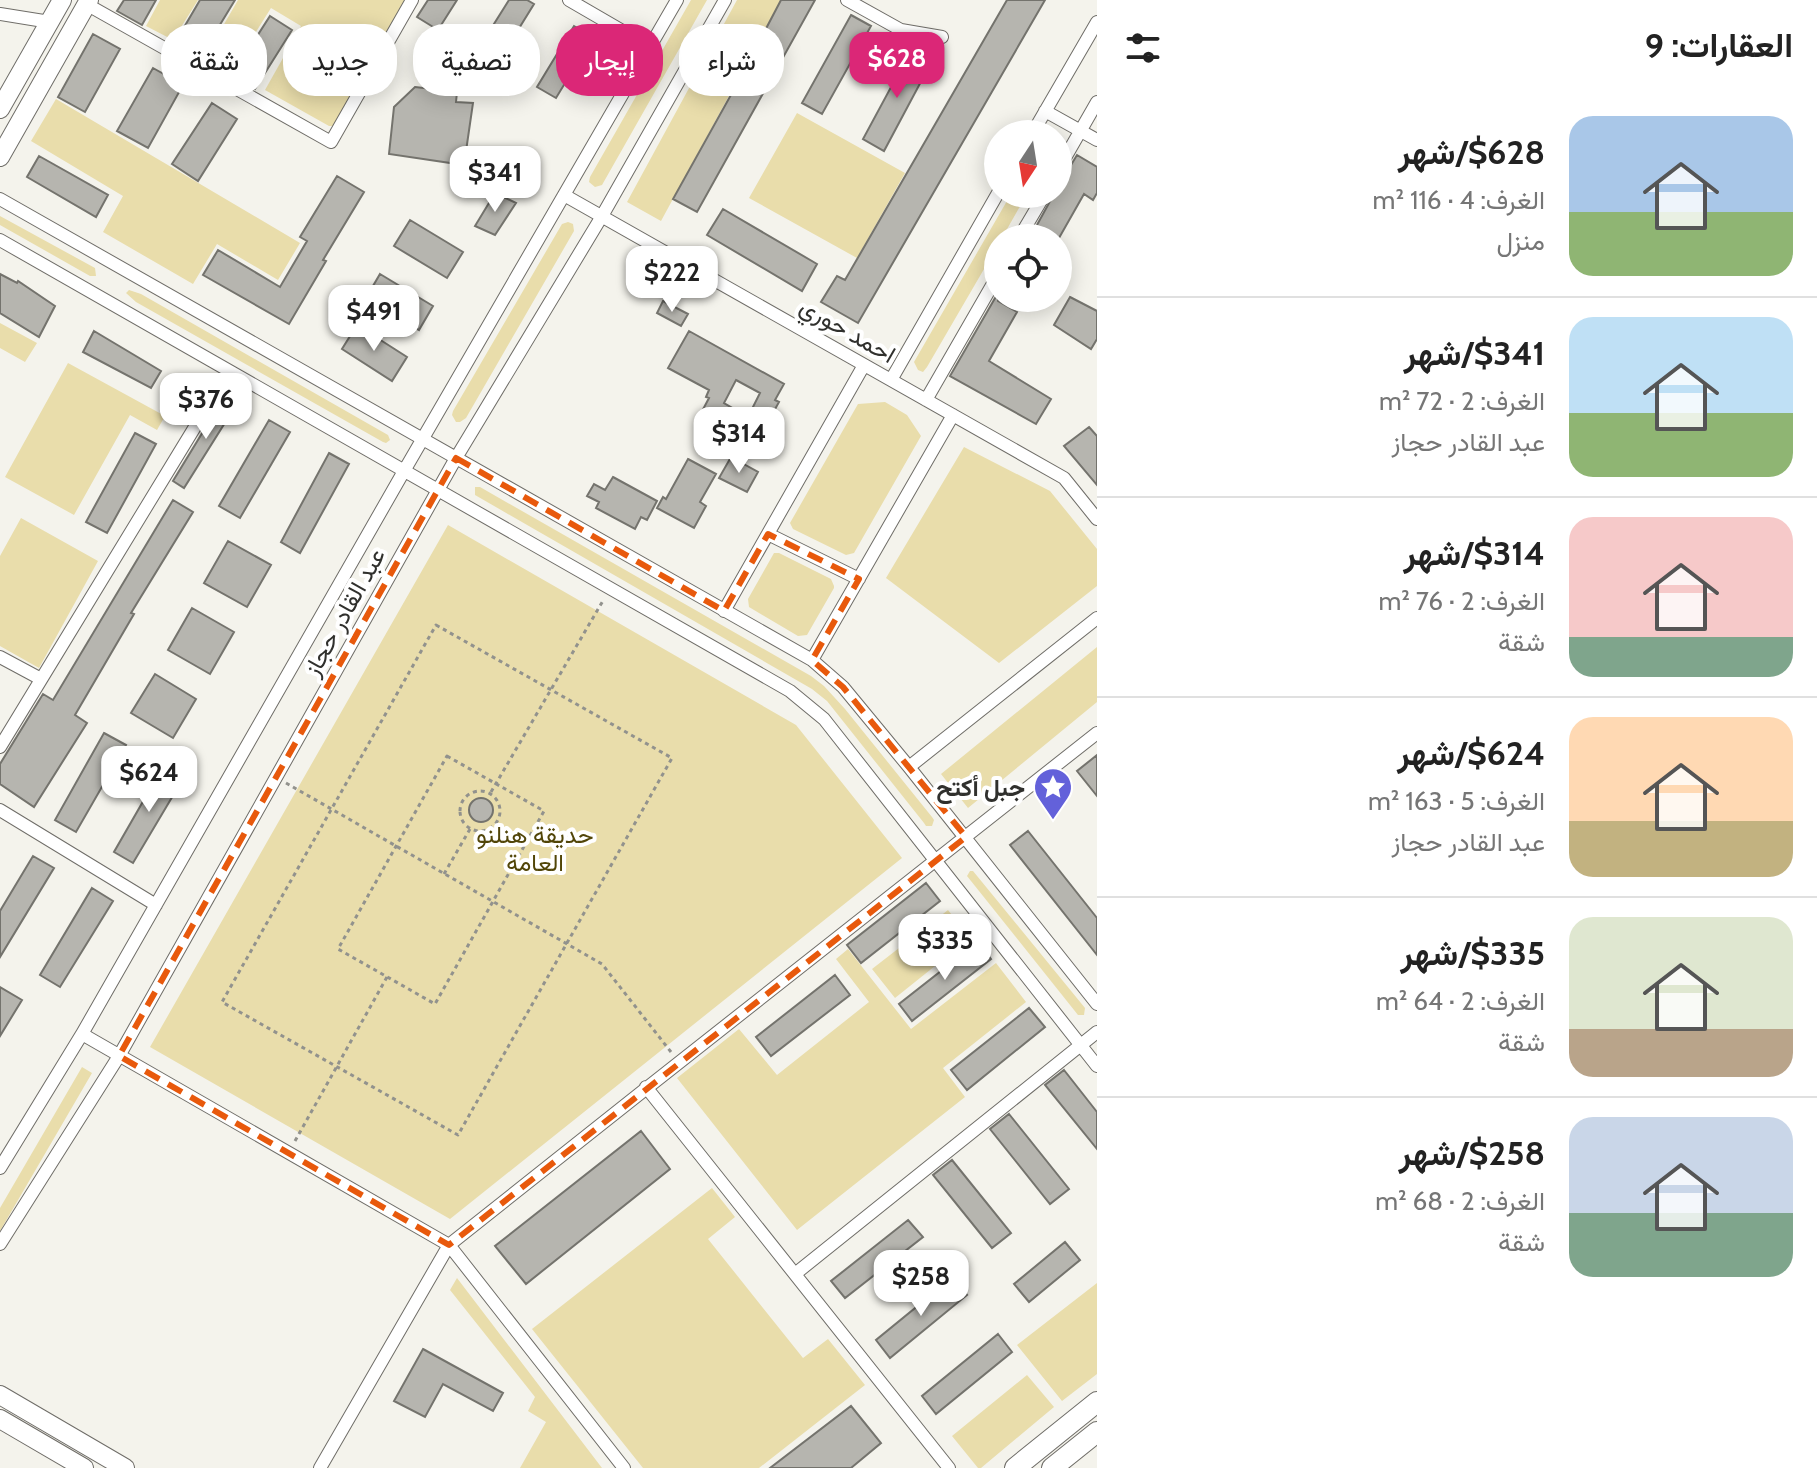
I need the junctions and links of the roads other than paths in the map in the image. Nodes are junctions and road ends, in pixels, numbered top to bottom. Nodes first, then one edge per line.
1 (62, 0) edge
2 (412, 0) edge
3 (569, 0) edge
4 (677, 0) edge
5 (725, 0) edge
6 (847, 0) edge
7 (87, 2) edge
8 (0, 14) edge
9 (50, 22) junction
10 (1097, 22) edge
11 (610, 24) edge
12 (663, 24) edge
13 (942, 37) dead end
14 (622, 96) edge
15 (2, 102) edge
16 (1097, 102) edge
17 (1045, 111) junction
18 (1040, 120) edge
19 (1081, 131) junction
20 (1097, 140) edge
21 (1072, 146) edge
22 (0, 157) edge
23 (564, 195) junction
24 (0, 199) edge
25 (989, 208) edge
26 (602, 216) junction
27 (0, 240) edge
28 (984, 299) edge
29 (864, 365) junction
30 (229, 371) junction
31 (891, 380) junction
32 (926, 400) junction
33 (953, 415) junction
34 (422, 439) junction
35 (456, 458) junction
36 (404, 471) junction
37 (438, 490) junction
38 (1097, 519) edge
39 (768, 534) junction
40 (859, 579) junction
41 (724, 611) junction
42 (1097, 618) edge
43 (0, 657) edge
44 (812, 660) junction
45 (41, 679) junction
46 (1097, 733) edge
47 (0, 747) edge
48 (909, 767) junction
49 (0, 810) edge
50 (966, 837) junction
51 (936, 861) junction
52 (156, 905) junction
53 (1097, 1004) edge
54 (1097, 1032) edge
55 (82, 1034) junction
56 (1081, 1045) junction
57 (119, 1056) junction
58 (1097, 1066) edge
59 (646, 1087) junction
60 (0, 1168) edge
61 (0, 1244) edge
62 (449, 1245) junction
63 (795, 1274) junction
64 (0, 1395) edge
65 (1097, 1402) edge
66 (0, 1419) edge
67 (1097, 1432) edge
68 (84, 1468) edge
69 (125, 1468) edge
70 (320, 1468) edge
71 (624, 1468) edge
72 (949, 1468) edge
73 (1015, 1468) edge
74 (1052, 1468) edge

1 - 9 main road
2 - 7 street
3 - 11 street
4 - 12 street, عبد القادر حجاز
5 - 26 street, عبد القادر حجاز
6 - 13 street
7 - 22 main road
8 - 9 street
9 - 15 main road
10 - 17 street
14 - 23 street, عبد القادر حجاز
16 - 19 street
17 - 18 street
17 - 19 street
19 - 20 street
19 - 21 street
23 - 26 street, احمد حوري
23 - 34 street, عبد القادر حجاز
24 - 34 street
25 - 31 street
26 - 29 street, احمد حوري
26 - 35 street, عبد القادر حجاز
27 - 30 street
28 - 32 street
29 - 31 street, احمد حوري
29 - 39 street
30 - 36 street
30 - 45 street
31 - 32 street, احمد حوري
32 - 33 street, احمد حوري
33 - 38 street, احمد حوري
33 - 40 street
34 - 35 street
34 - 36 street, عبد القادر حجاز
35 - 37 street, عبد القادر حجاز
35 - 41 street
36 - 37 street
36 - 52 street, عبد القادر حجاز
37 - 51 street
37 - 57 street, عبد القادر حجاز
39 - 40 street
39 - 41 street
40 - 44 street
41 - 44 street
42 - 48 street
43 - 45 street
44 - 48 street
45 - 47 street
46 - 50 street
48 - 50 street
49 - 52 street
50 - 51 street
50 - 53 street
51 - 56 street
51 - 59 street
52 - 55 street, عبد القادر حجاز
54 - 56 street
55 - 57 street
55 - 60 street, عبد القادر حجاز
56 - 58 street
56 - 63 street
57 - 61 street, عبد القادر حجاز
57 - 62 street
59 - 62 street
59 - 63 street
62 - 70 street
62 - 71 street
63 - 72 street
64 - 69 main road
65 - 73 main road
66 - 68 main road
67 - 74 main road

